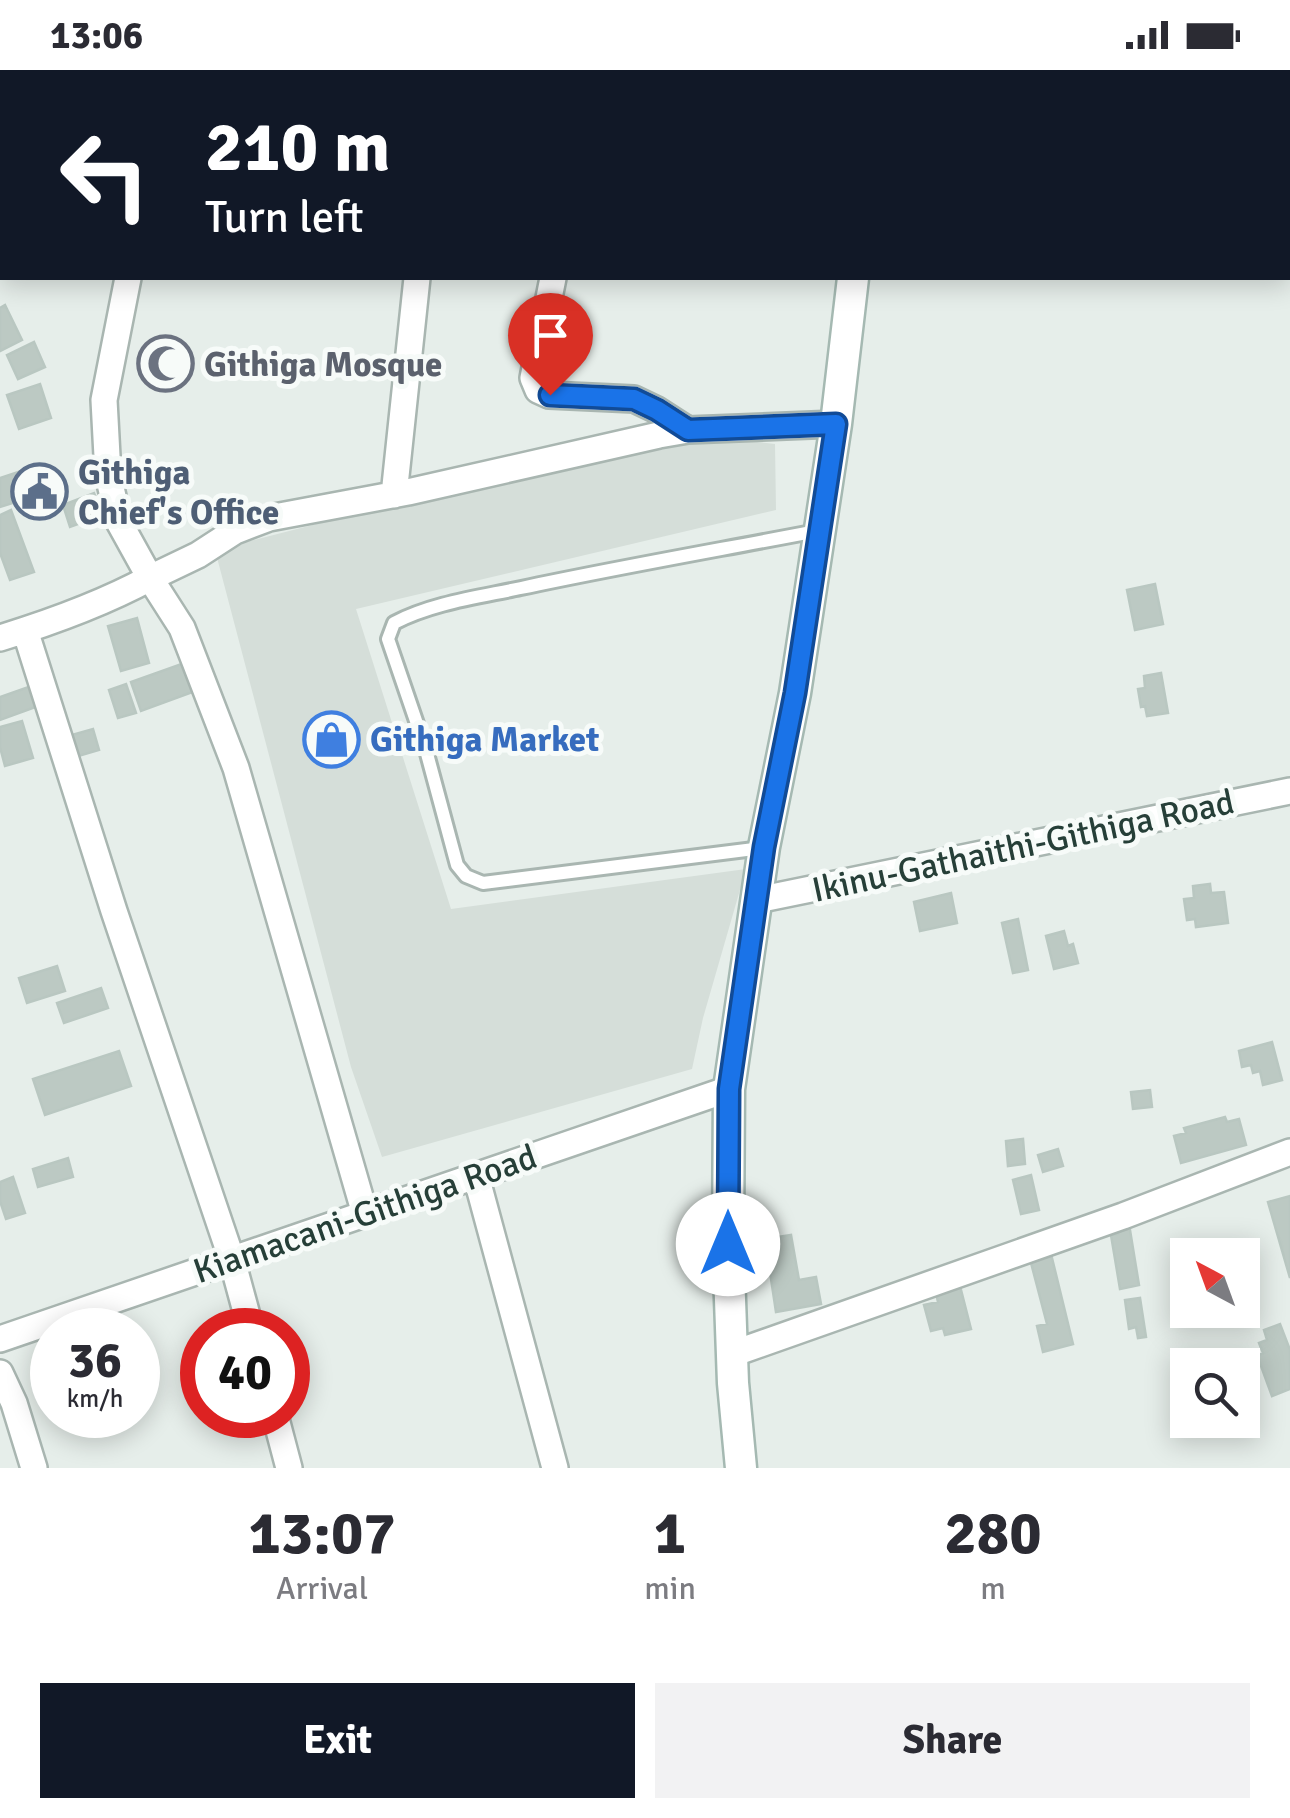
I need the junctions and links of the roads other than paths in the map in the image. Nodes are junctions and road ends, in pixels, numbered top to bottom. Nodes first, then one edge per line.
1 (128, 280) edge
2 (417, 280) edge
3 (554, 280) edge
4 (853, 280) edge
5 (836, 424) junction
6 (688, 430) junction
7 (394, 494) junction
8 (818, 531) junction
9 (150, 578) junction
10 (26, 630) junction
11 (0, 638) edge
12 (1290, 791) edge
13 (764, 847) junction
14 (757, 900) junction
15 (729, 1089) junction
16 (1290, 1152) edge
17 (476, 1176) junction
18 (365, 1214) junction
19 (232, 1260) junction
20 (246, 1308) edge
21 (0, 1339) edge
22 (732, 1354) junction
23 (0, 1374) edge
24 (281, 1438) edge
25 (34, 1468) edge
26 (289, 1468) edge
27 (555, 1468) edge
28 (741, 1468) edge

1 - 9 street
2 - 7 street
3 - 6 street
4 - 5 street
5 - 6 street
5 - 8 street
6 - 7 street
7 - 9 street
8 - 13 street
8 - 13 lane
9 - 10 street
9 - 18 street
10 - 11 street
10 - 19 street
12 - 14 street, Ikinu-Gathaithi-Githiga Road
13 - 14 street
14 - 15 street
15 - 17 street, Kiamacani-Githiga Road
15 - 22 street
16 - 22 street
17 - 18 street, Kiamacani-Githiga Road
17 - 27 street
18 - 19 street, Kiamacani-Githiga Road
19 - 20 street
19 - 21 street, Kiamacani-Githiga Road
22 - 28 street
23 - 25 street
24 - 26 street

